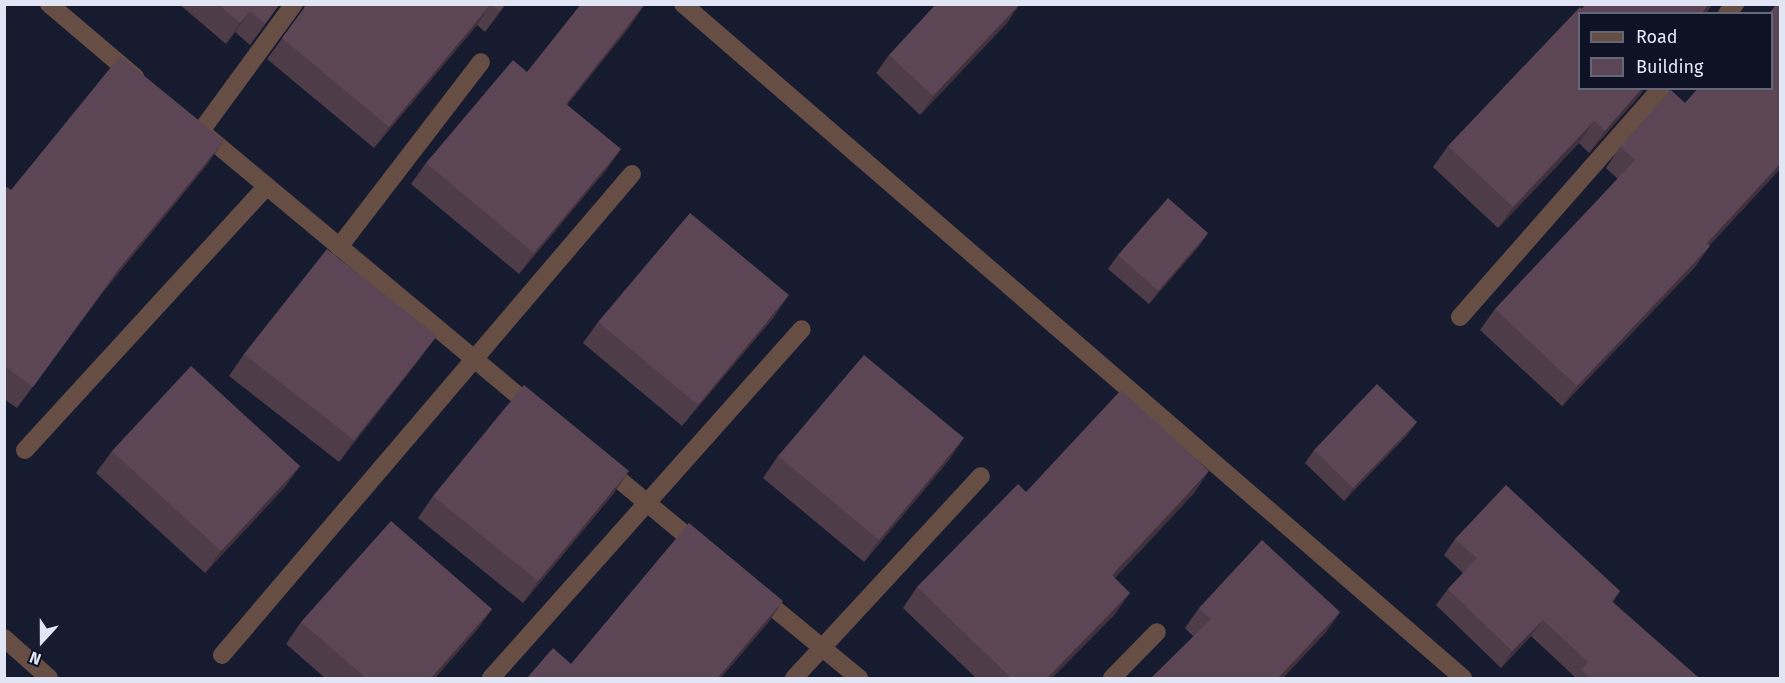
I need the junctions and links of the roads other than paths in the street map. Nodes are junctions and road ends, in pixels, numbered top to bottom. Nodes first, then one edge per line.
1 (49, 4) edge
2 (294, 4) edge
3 (684, 4) edge
4 (481, 62) dead end
5 (147, 86) edge
6 (1659, 90) edge
7 (183, 116) edge
8 (201, 131) junction
9 (632, 174) dead end
10 (267, 186) junction
11 (339, 247) junction
12 (1460, 317) dead end
13 (802, 329) dead end
14 (475, 360) junction
15 (547, 420) edge
16 (25, 450) dead end
17 (592, 458) edge
18 (981, 476) dead end
19 (647, 503) junction
20 (712, 556) edge
21 (748, 587) edge
22 (1157, 632) dead end
23 (4, 638) edge
24 (822, 648) junction
25 (222, 655) dead end
26 (49, 678) edge
27 (491, 678) edge
28 (794, 678) edge
29 (859, 678) edge
30 (1112, 678) edge
31 (1463, 678) edge

1 - 5 street
2 - 8 street
3 - 31 street
4 - 11 street
6 - 12 street
7 - 8 street
8 - 10 street
9 - 14 street
10 - 11 street
10 - 16 street
11 - 14 street
13 - 19 street
14 - 15 street
14 - 25 street
17 - 19 street
18 - 24 street
19 - 20 street
19 - 27 street
21 - 24 street
22 - 30 street
23 - 26 street
24 - 28 street
24 - 29 street

